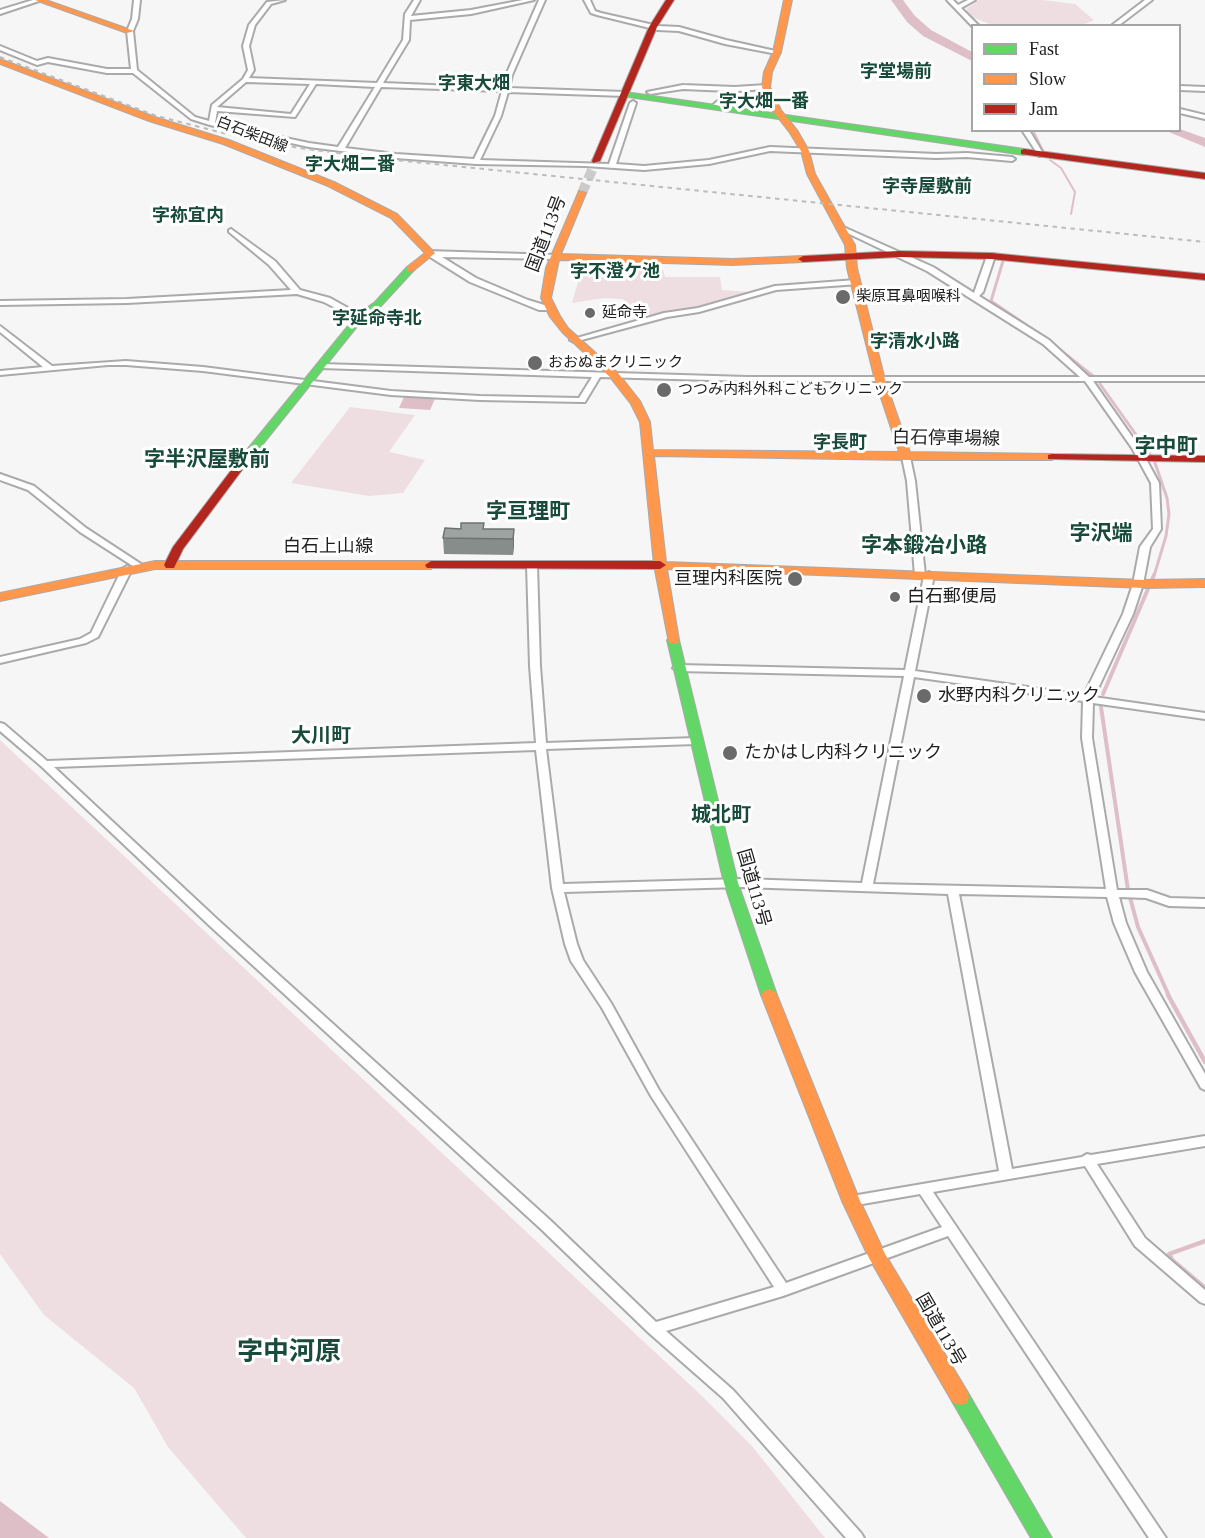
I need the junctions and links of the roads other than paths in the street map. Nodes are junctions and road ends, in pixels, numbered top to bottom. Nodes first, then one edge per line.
1 (39, 0) edge
2 (137, 0) edge
3 (282, 0) edge
4 (417, 0) edge
5 (531, 0) edge
6 (542, 0) edge
7 (586, 0) edge
8 (670, 0) edge
9 (788, 0) edge
10 (950, 0) edge
11 (972, 0) edge
12 (1149, 0) edge
13 (957, 8) junction
14 (0, 12) edge
15 (409, 18) junction
16 (974, 24) edge
17 (1117, 24) edge
18 (653, 27) junction
19 (130, 31) junction
20 (0, 48) edge
21 (777, 51) junction
22 (0, 61) edge
23 (134, 71) junction
24 (245, 80) junction
25 (314, 83) junction
26 (378, 86) junction
27 (766, 87) junction
28 (1181, 88) edge
29 (735, 89) junction
30 (1205, 89) edge
31 (504, 90) junction
32 (650, 92) dead end
33 (629, 98) junction
34 (715, 106) junction
35 (214, 109) junction
36 (1181, 111) edge
37 (781, 117) junction
38 (1205, 117) edge
39 (213, 124) junction
40 (221, 126) junction
41 (1026, 132) edge
42 (226, 142) junction
43 (341, 148) junction
44 (970, 150) junction
45 (805, 151) junction
46 (1041, 155) junction
47 (1012, 159) dead end
48 (596, 161) tunnel mouth
49 (476, 162) junction
50 (612, 165) junction
51 (1205, 176) edge
52 (582, 194) tunnel mouth
53 (841, 228) junction
54 (231, 231) dead end
55 (432, 254) junction
56 (898, 254) junction
57 (555, 256) junction
58 (852, 256) junction
59 (992, 256) junction
60 (1205, 278) edge
61 (856, 282) junction
62 (297, 292) junction
63 (975, 297) junction
64 (0, 303) edge
65 (550, 308) junction
66 (360, 318) junction
67 (0, 328) edge
68 (574, 339) junction
69 (321, 366) junction
70 (50, 368) junction
71 (0, 374) edge
72 (598, 374) junction
73 (614, 375) junction
74 (1087, 379) junction
75 (1205, 379) edge
76 (880, 380) junction
77 (308, 382) junction
78 (650, 453) junction
79 (906, 457) junction
80 (1148, 459) junction
81 (1205, 459) edge
82 (0, 477) edge
83 (170, 565) junction
84 (532, 565) junction
85 (660, 565) junction
86 (133, 568) junction
87 (924, 575) junction
88 (1205, 583) edge
89 (1145, 584) junction
90 (0, 597) edge
91 (0, 660) edge
92 (678, 668) junction
93 (909, 672) junction
94 (1088, 698) junction
95 (1205, 716) edge
96 (0, 726) edge
97 (696, 741) junction
98 (541, 747) junction
99 (45, 764) junction
100 (731, 883) junction
101 (558, 888) junction
102 (867, 888) junction
103 (953, 891) junction
104 (1114, 893) junction
105 (1205, 903) edge
106 (1205, 1085) edge
107 (1205, 1141) edge
108 (1087, 1160) junction
109 (1006, 1173) junction
110 (924, 1189) junction
111 (851, 1201) junction
112 (951, 1230) junction
113 (878, 1258) junction
114 (783, 1290) junction
115 (1205, 1298) edge
116 (654, 1329) junction
117 (856, 1538) edge
118 (1042, 1538) edge
119 (1158, 1538) edge

1 - 14 street
1 - 19 main road
2 - 19 street
3 - 24 street
4 - 15 street
5 - 15 street
6 - 31 street
7 - 18 street
8 - 18 main road
9 - 21 main road
10 - 13 street
11 - 13 street
12 - 17 street
13 - 16 street
15 - 26 street
18 - 21 street
18 - 33 main road
19 - 23 street
20 - 23 street
21 - 27 main road
22 - 42 main road, 白石柴田線
23 - 39 street
24 - 25 street
24 - 35 street
25 - 26 street
25 - 35 street
26 - 31 street
26 - 43 street
27 - 29 street
27 - 37 main road
28 - 30 street
29 - 32 street
29 - 34 street
31 - 33 street
31 - 49 street
33 - 34 main road
33 - 48 main road
33 - 50 street
34 - 37 main road
35 - 39 street
36 - 38 street
37 - 44 main road
37 - 45 main road
39 - 40 street
40 - 42 street
40 - 43 street
41 - 46 street
42 - 55 main road, 白石柴田線
43 - 49 street
44 - 45 street
44 - 46 main road
44 - 47 street
45 - 50 street
45 - 53 main road
46 - 51 main road
49 - 50 street
52 - 57 main road, 国道113号
53 - 56 street
53 - 58 main road
54 - 62 street
55 - 57 street
55 - 65 street
55 - 66 main road
56 - 58 main road
56 - 59 main road
56 - 63 street
57 - 58 main road
57 - 65 main road, 国道113号
58 - 61 main road
59 - 60 main road
59 - 63 street
61 - 68 street
61 - 76 main road
62 - 64 street
62 - 66 street
63 - 74 street
65 - 68 main road, 国道113号
66 - 69 main road
67 - 70 street
68 - 73 main road, 国道113号
69 - 72 street
69 - 77 main road
70 - 71 street
70 - 77 street
72 - 73 street
72 - 77 street
73 - 76 street
73 - 78 main road, 国道113号
74 - 75 street
74 - 76 street
74 - 80 street
76 - 79 main road
77 - 83 main road
78 - 79 main road, 白石停車場線
78 - 85 main road, 国道113号
79 - 80 main road, 白石停車場線
79 - 87 street
80 - 81 main road, 白石停車場線
80 - 89 street
82 - 86 street
83 - 84 main road, 白石上山線
83 - 86 main road, 白石上山線
84 - 85 main road, 白石上山線
84 - 98 street
85 - 87 main road, 白石上山線
85 - 92 main road, 国道113号
86 - 90 main road, 白石上山線
86 - 91 street
87 - 89 main road, 白石上山線
87 - 93 street
88 - 89 main road, 白石上山線
89 - 94 street
92 - 93 street
92 - 97 main road, 国道113号
93 - 94 street
93 - 102 street
94 - 95 street
94 - 104 street
96 - 99 street
97 - 98 street
97 - 100 main road, 国道113号
98 - 99 street
98 - 101 street
99 - 116 street
100 - 101 street
100 - 102 street
100 - 111 main road, 国道113号
101 - 114 street
102 - 103 street
103 - 104 street
103 - 109 street
104 - 105 street
104 - 106 street
107 - 108 street
108 - 109 street
108 - 115 street
109 - 110 street
110 - 111 street
110 - 112 street
111 - 113 main road, 国道113号
112 - 113 street
112 - 119 street
113 - 114 street
113 - 118 main road, 国道113号
114 - 116 street
116 - 117 street

